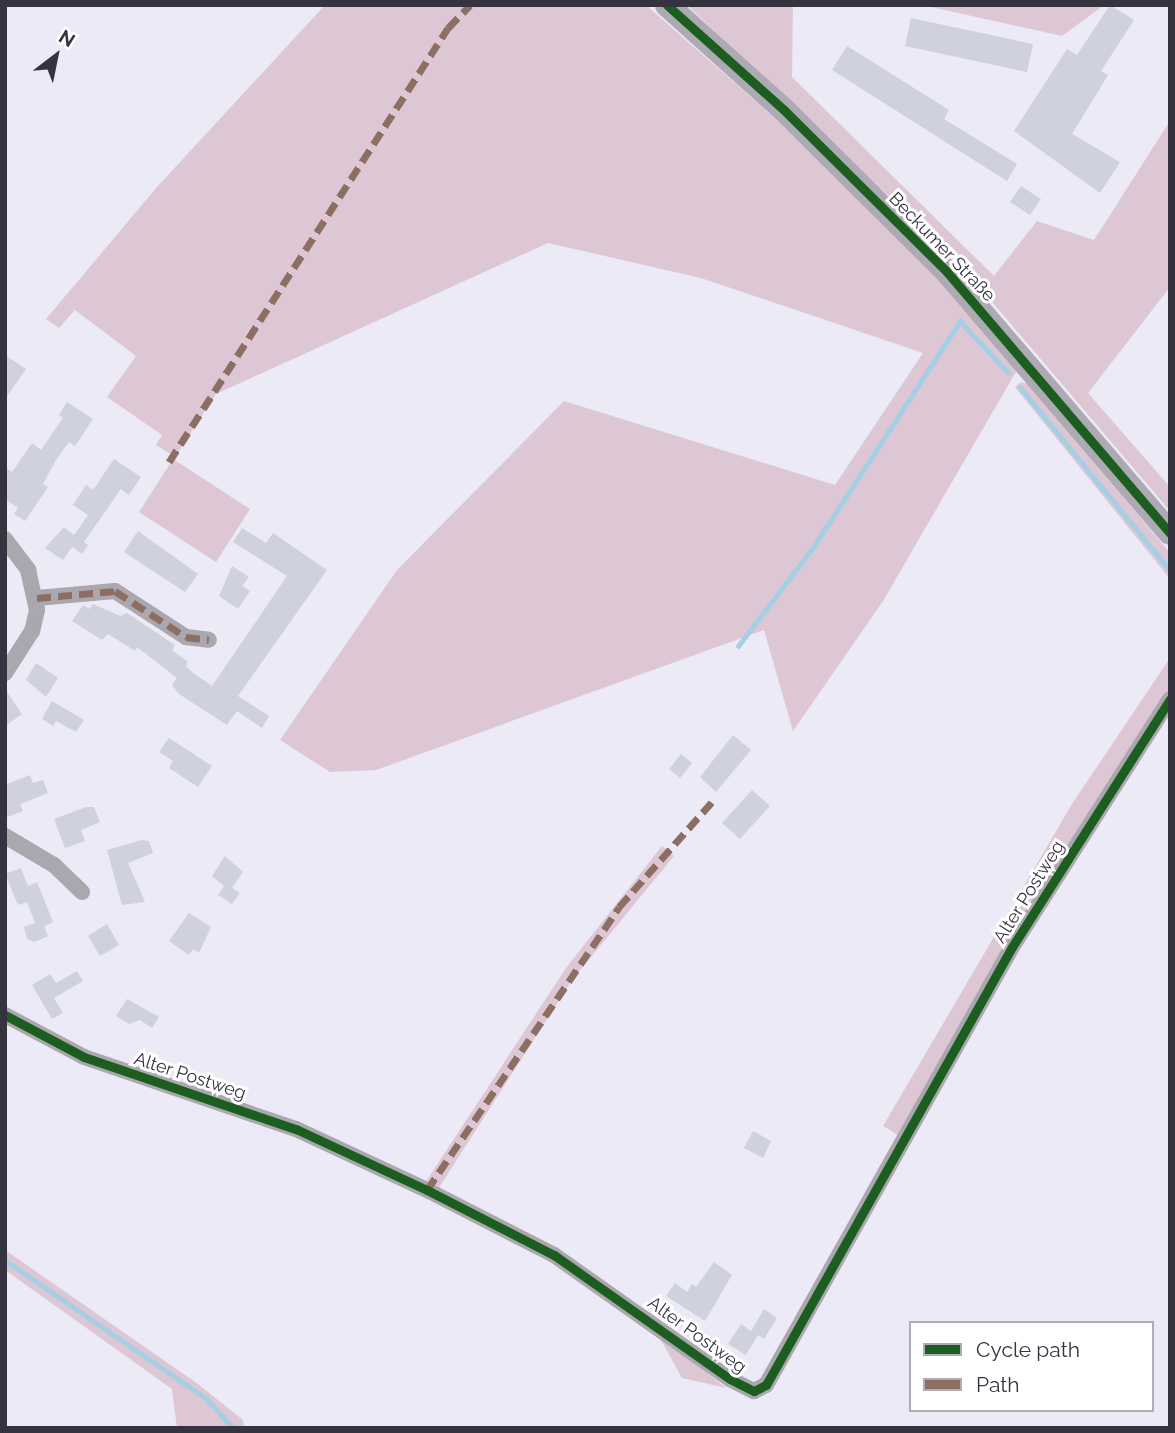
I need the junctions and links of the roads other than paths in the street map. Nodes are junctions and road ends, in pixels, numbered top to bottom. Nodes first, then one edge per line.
1 (667, 5) edge
2 (1170, 533) edge
3 (5, 539) edge
4 (37, 598) junction
5 (209, 640) dead end
6 (5, 673) edge
7 (1170, 699) edge
8 (5, 836) edge
9 (82, 892) dead end
10 (5, 1015) edge

1 - 2 main road, Beckumer Straße
3 - 4 street
4 - 5 street
4 - 6 street
7 - 10 street, Alter Postweg
8 - 9 street

